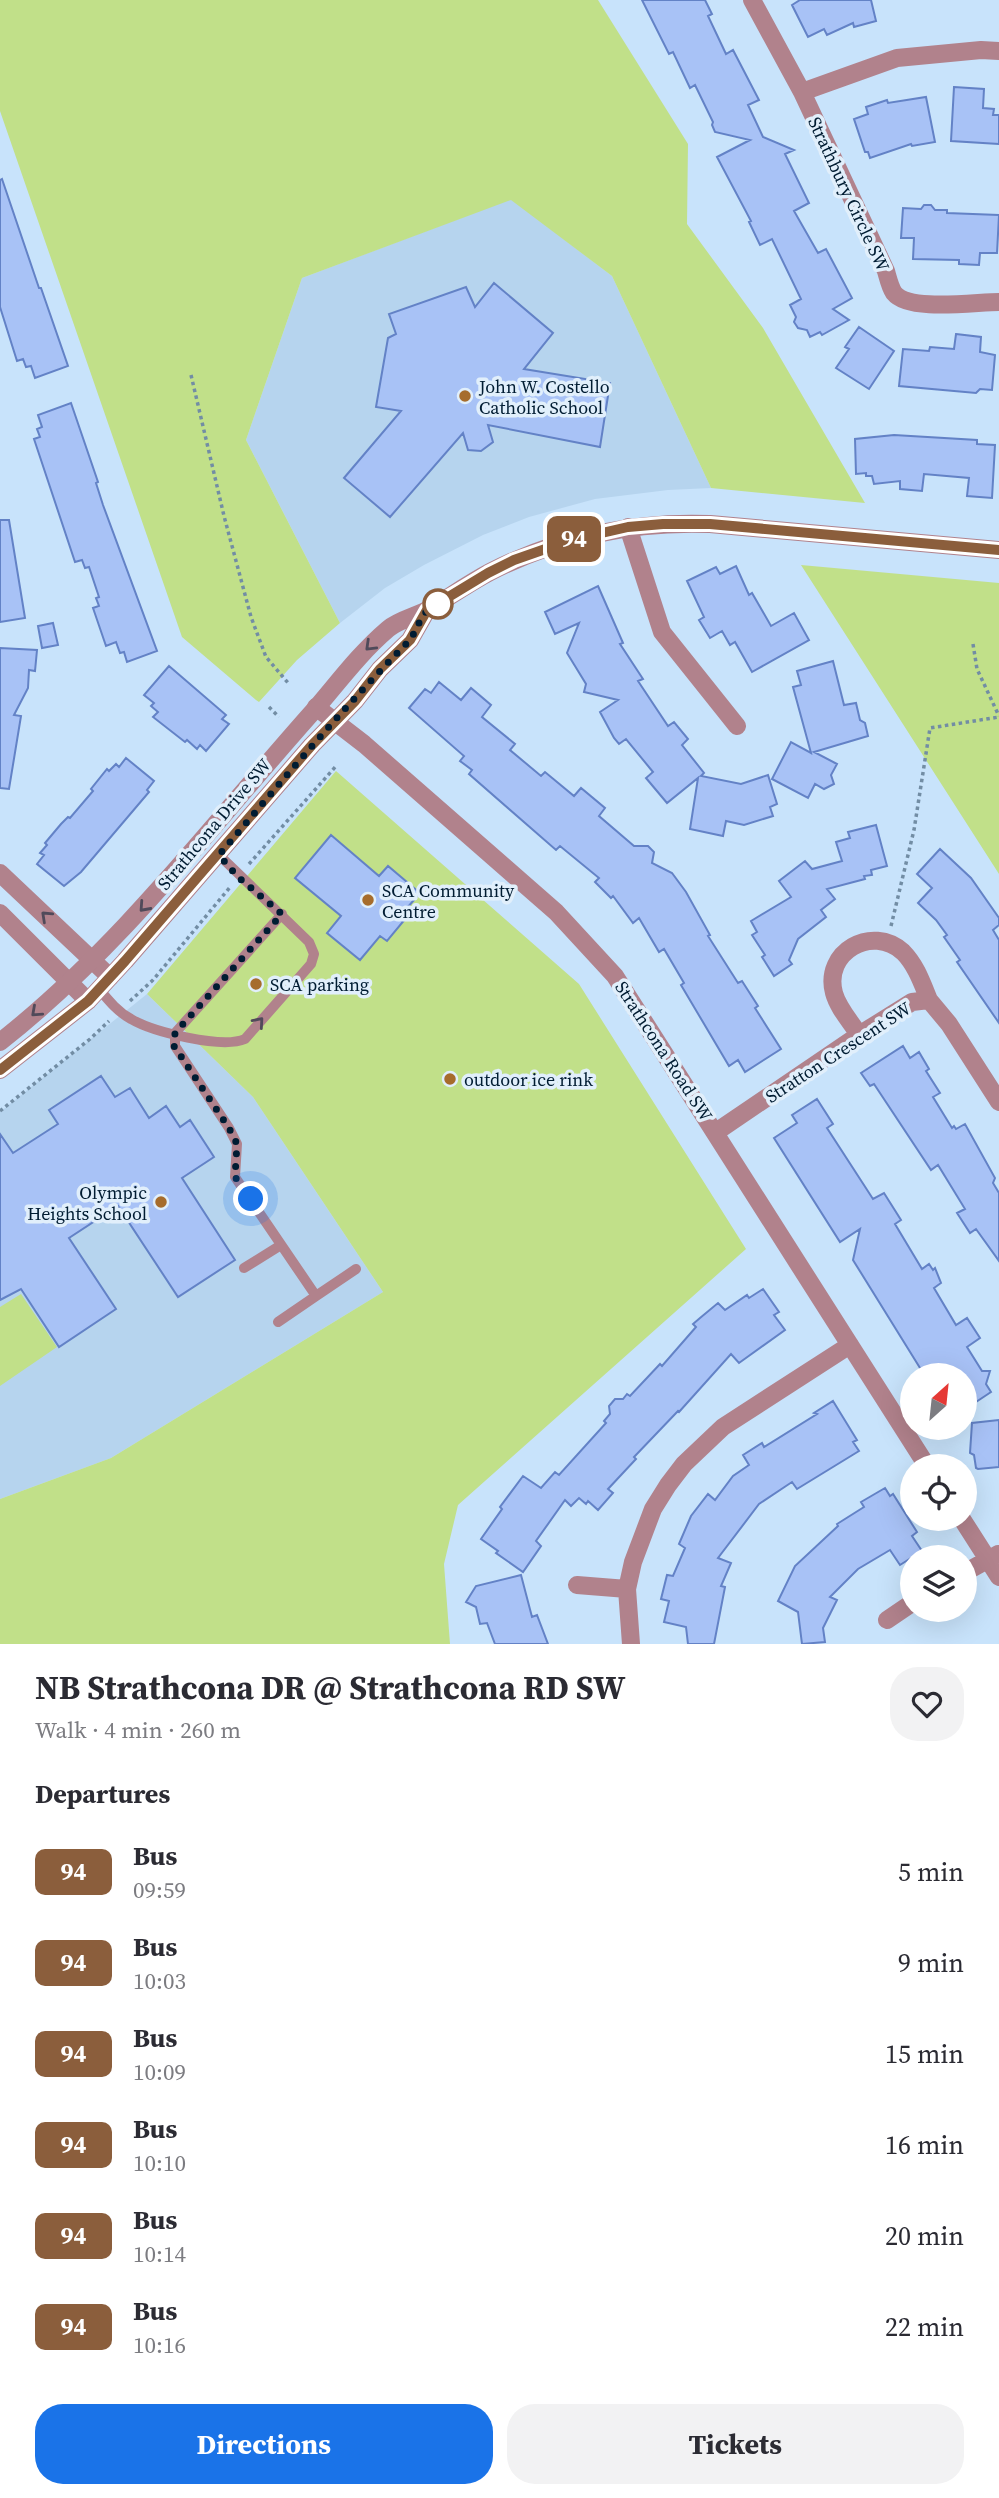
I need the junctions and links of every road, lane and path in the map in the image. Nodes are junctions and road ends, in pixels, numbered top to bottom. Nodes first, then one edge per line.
1 (752, 0) edge
2 (999, 51) edge
3 (802, 92) junction
4 (999, 302) edge
5 (191, 375) dead end
6 (628, 527) junction
7 (999, 550) edge
8 (427, 610) junction
9 (973, 643) dead end
10 (289, 684) dead end
11 (269, 707) dead end
12 (316, 707) junction
13 (279, 717) dead end
14 (999, 717) edge
15 (335, 721) junction
16 (737, 726) dead end
17 (337, 765) dead end
18 (219, 855) junction
19 (0, 873) edge
20 (238, 877) junction
21 (0, 913) edge
22 (282, 914) junction
23 (887, 942) junction
24 (93, 960) junction
25 (70, 981) junction
26 (99, 989) junction
27 (929, 1000) junction
28 (118, 1011) junction
29 (175, 1033) junction
30 (859, 1035) junction
31 (0, 1042) edge
32 (0, 1070) edge
33 (999, 1102) edge
34 (0, 1111) edge
35 (716, 1132) junction
36 (281, 1245) junction
37 (244, 1268) dead end
38 (356, 1269) dead end
39 (316, 1296) junction
40 (278, 1322) dead end
41 (850, 1345) junction
42 (919, 1454) edge
43 (972, 1531) edge
44 (994, 1557) edge
45 (977, 1566) edge
46 (999, 1577) edge
47 (578, 1585) dead end
48 (627, 1589) junction
49 (900, 1611) edge
50 (887, 1620) dead end
51 (631, 1644) edge

1 - 3 street, Strathbury Circle SW
2 - 3 street
3 - 4 street, Strathbury Circle SW
5 - 10 path
6 - 7 street, Strathcona Drive SW
6 - 8 street, Strathcona Drive SW
6 - 16 street
8 -> 12 street, Strathcona Drive SW
8 - 15 street, Strathcona Drive SW
9 - 14 path
11 - 13 path
12 - 15 street, Strathcona Road SW
12 -> 24 street, Strathcona Drive SW
14 - 23 path
15 - 18 street, Strathcona Drive SW
15 - 35 street, Strathcona Road SW
17 - 20 path
18 - 20 lane
18 - 26 street, Strathcona Drive SW
24 -> 19 street
20 - 22 lane
20 - 28 path
21 - 25 street
22 - 29 lane
29 -> 22 lane
23 - 27 street
23 - 30 street
24 - 25 street, Strathcona Drive SW
24 - 26 street
25 - 26 street
25 -> 31 street, Strathcona Drive SW
26 - 28 lane
26 - 32 street, Strathcona Drive SW
27 - 30 street, Stratton Crescent SW
27 - 33 street, Stratton Crescent SW
28 - 29 lane
28 - 34 path
29 - 36 lane
30 - 35 street, Stratton Crescent SW
35 - 41 street, Strathcona Road SW
36 - 37 lane
36 - 39 lane
38 - 39 lane
39 - 40 lane
41 - 42 street, Strathcona Road SW
41 - 48 street
43 - 44 street
44 - 45 street
44 - 46 street
47 - 48 street
48 - 51 street
49 - 50 street

